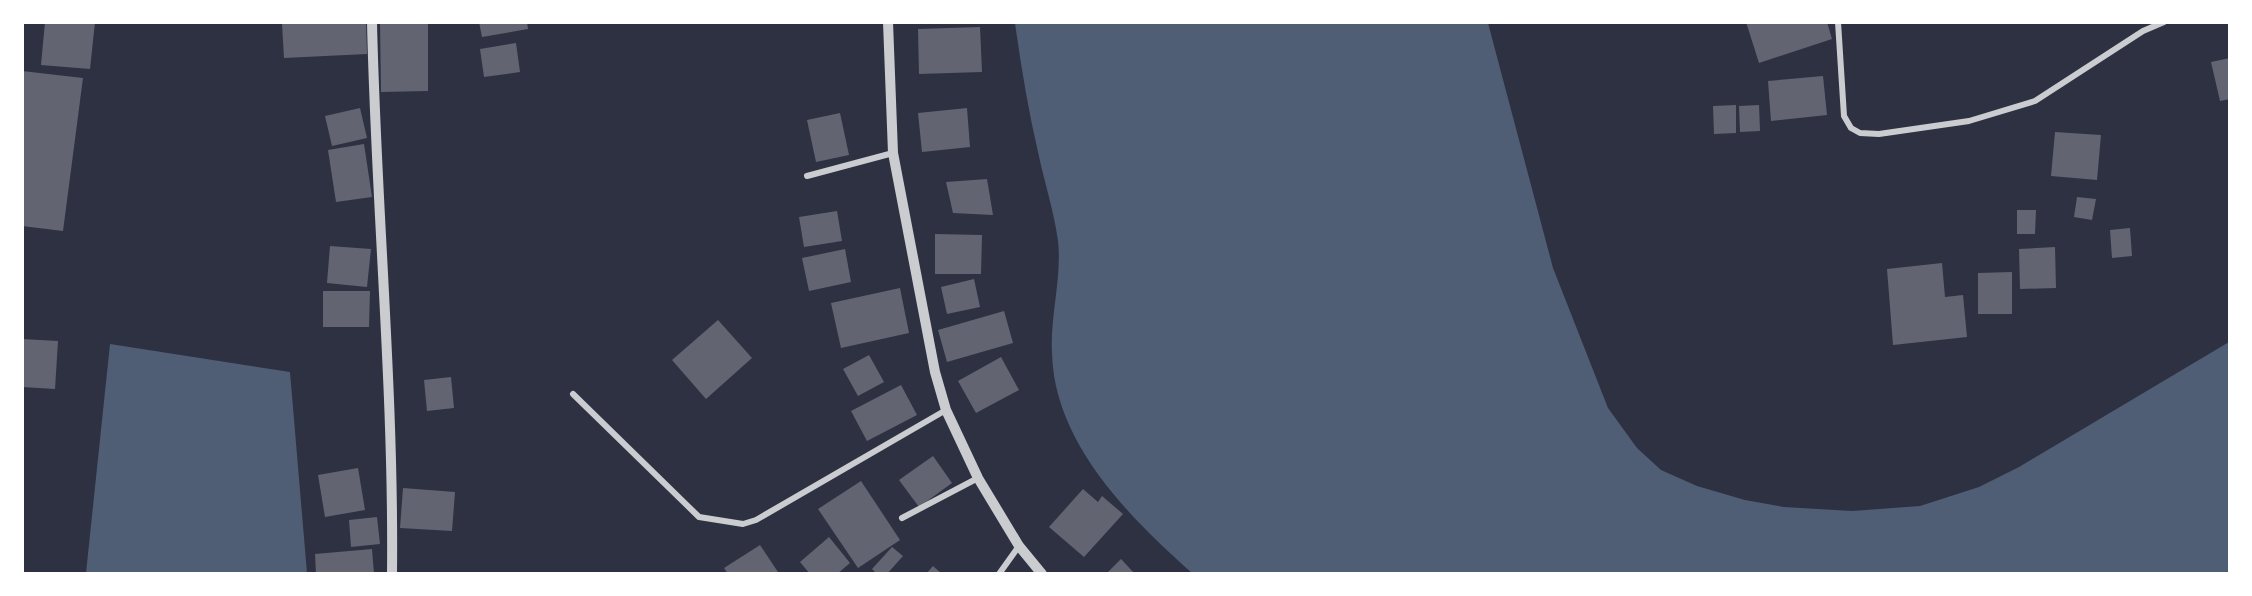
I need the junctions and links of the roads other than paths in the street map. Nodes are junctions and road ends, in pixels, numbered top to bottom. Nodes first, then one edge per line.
1 (372, 22) edge
2 (888, 22) edge
3 (1838, 22) edge
4 (2164, 22) edge
5 (893, 153) junction
6 (807, 176) dead end
7 (573, 394) dead end
8 (946, 410) junction
9 (978, 478) junction
10 (903, 518) dead end
11 (1019, 546) junction
12 (392, 573) edge
13 (999, 573) edge
14 (1042, 573) edge

1 - 12 street
2 - 5 street
3 - 4 street
5 - 6 street
5 - 8 street
7 - 8 street
8 - 9 street
9 - 10 street
9 - 11 street
11 - 13 street
11 - 14 street

